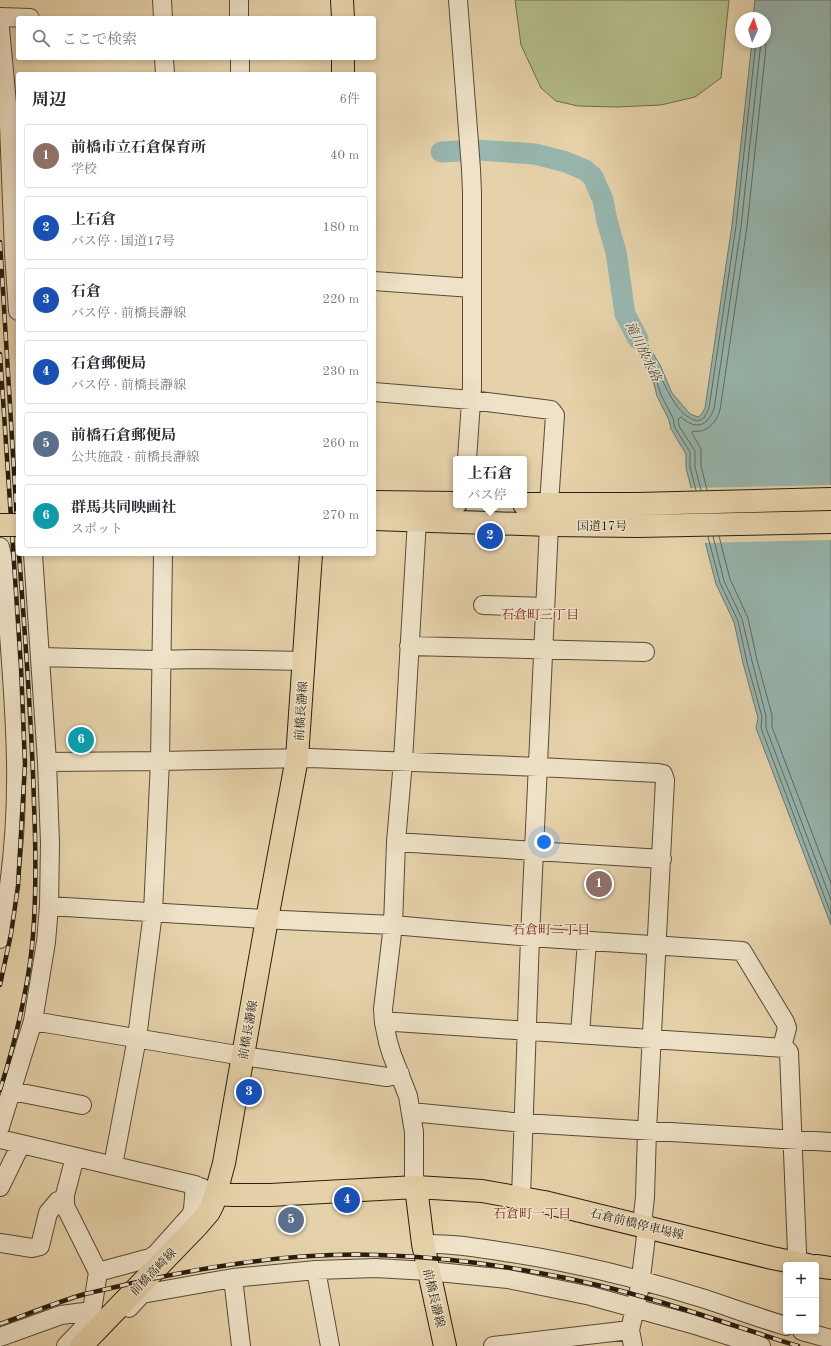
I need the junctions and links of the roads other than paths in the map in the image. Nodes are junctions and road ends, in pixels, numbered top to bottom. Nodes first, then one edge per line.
1 (162, 0) edge
2 (239, 0) edge
3 (342, 0) edge
4 (458, 0) edge
5 (163, 16) edge
6 (239, 16) edge
7 (343, 16) edge
8 (0, 17) edge
9 (16, 18) edge
10 (0, 28) edge
11 (164, 60) edge
12 (240, 60) edge
13 (343, 60) edge
14 (165, 72) edge
15 (240, 72) edge
16 (343, 72) edge
17 (9, 125) edge
18 (16, 253) edge
19 (376, 281) edge
20 (472, 288) junction
21 (376, 392) edge
22 (471, 400) junction
23 (466, 456) edge
24 (831, 499) edge
25 (376, 502) edge
26 (453, 503) edge
27 (527, 504) edge
28 (549, 504) junction
29 (0, 511) edge
30 (16, 511) edge
31 (376, 519) edge
32 (417, 520) junction
33 (831, 522) edge
34 (0, 525) edge
35 (16, 525) edge
36 (549, 525) junction
37 (0, 547) edge
38 (33, 556) edge
39 (163, 556) edge
40 (311, 556) edge
41 (483, 605) dead end
42 (545, 607) junction
43 (4, 616) edge
44 (409, 646) junction
45 (543, 649) junction
46 (645, 652) dead end
47 (40, 657) junction
48 (162, 660) junction
49 (304, 661) junction
50 (297, 758) junction
51 (160, 761) junction
52 (403, 761) junction
53 (46, 762) junction
54 (539, 766) junction
55 (396, 842) junction
56 (534, 852) junction
57 (662, 859) junction
58 (49, 906) junction
59 (153, 912) junction
60 (267, 919) junction
61 (392, 925) junction
62 (530, 937) junction
63 (0, 939) edge
64 (587, 941) junction
65 (657, 946) junction
66 (33, 1022) junction
67 (384, 1023) junction
68 (527, 1031) junction
69 (580, 1034) junction
70 (137, 1038) junction
71 (652, 1039) junction
72 (782, 1047) junction
73 (243, 1056) junction
74 (400, 1074) junction
75 (12, 1091) junction
76 (82, 1105) dead end
77 (411, 1113) junction
78 (524, 1123) junction
79 (0, 1127) edge
80 (647, 1131) junction
81 (0, 1139) edge
82 (792, 1140) junction
83 (831, 1142) edge
84 (21, 1144) junction
85 (75, 1157) junction
86 (113, 1166) junction
87 (194, 1185) junction
88 (0, 1187) edge
89 (416, 1187) junction
90 (216, 1194) junction
91 (521, 1197) junction
92 (64, 1200) junction
93 (644, 1226) junction
94 (0, 1243) edge
95 (423, 1244) junction
96 (794, 1262) edge
97 (804, 1262) edge
98 (819, 1267) edge
99 (831, 1268) edge
100 (316, 1270) junction
101 (428, 1270) junction
102 (98, 1272) junction
103 (233, 1278) junction
104 (641, 1280) junction
105 (635, 1308) junction
106 (92, 1311) junction
107 (783, 1325) edge
108 (813, 1334) edge
109 (0, 1337) edge
110 (632, 1338) edge
111 (831, 1339) edge
112 (542, 1343) edge
113 (742, 1343) edge
114 (66, 1346) edge
115 (81, 1346) edge
116 (92, 1346) edge
117 (241, 1346) edge
118 (330, 1346) edge
119 (445, 1346) edge
120 (493, 1346) edge
121 (761, 1346) edge

1 - 5 street
2 - 6 street
3 - 7 main road
4 - 20 street
8 - 9 street
10 - 17 street
11 - 14 street
12 - 15 street
13 - 16 main road
17 - 18 street
19 - 20 street
20 - 22 street
21 - 22 street
22 - 23 street
22 - 28 street
24 - 28 main road, 国道17号
25 - 26 main road
27 - 28 main road, 国道17号
29 - 30 main road
31 - 32 main road, 国道17号
32 - 36 main road, 国道17号
32 - 44 street
33 - 36 main road, 国道17号
34 - 35 main road, bridge
36 - 42 street
37 - 43 street
38 - 47 street
39 - 48 street
40 - 49 main road, 前橋長瀞線
41 - 42 street
42 - 45 street
43 - 63 street
44 - 45 street
44 - 52 street
45 - 46 street
45 - 54 street
47 - 48 street
47 - 53 street
48 - 49 street
48 - 51 street
49 - 50 main road, 前橋長瀞線
50 - 51 street
50 - 52 street
50 - 60 main road, 前橋長瀞線
51 - 53 street
51 - 59 street
52 - 54 street
52 - 55 street
53 - 58 street
54 - 56 street
54 - 57 street
55 - 56 street
55 - 61 street
56 - 57 street
56 - 62 street
57 - 65 street
58 - 59 street
58 - 66 street
59 - 60 street
59 - 70 street
60 - 61 street
60 - 73 main road, 前橋長瀞線
61 - 62 street
61 - 67 street
62 - 64 street
62 - 68 street
64 - 65 street
64 - 69 street
65 - 71 street
65 - 72 street
66 - 70 street
66 - 75 street
67 - 68 street
67 - 74 street
68 - 69 street
68 - 78 street
69 - 71 street
70 - 73 street
70 - 86 street
71 - 72 street
71 - 80 street
72 - 82 street
73 - 74 street
73 - 90 main road, 前橋長瀞線
74 - 77 street
75 - 76 street
75 - 79 street
77 - 78 street
77 - 89 street
78 - 80 street
78 - 91 street
80 - 82 street
80 - 93 street
81 - 84 street
82 - 83 street
82 - 97 street
84 - 85 street
84 - 88 street
85 - 86 street
85 - 92 street
86 - 87 street
87 - 90 street
87 - 102 street
89 - 90 main road
89 - 91 main road, 石倉前橋停車場線
89 - 95 main road, 前橋長瀞線
90 - 115 main road, 前橋高崎線
91 - 93 main road, 石倉前橋停車場線
92 - 94 street
92 - 102 street
93 - 96 main road, 石倉前橋停車場線
93 - 104 street
95 - 101 main road, 前橋長瀞線
95 - 104 street
98 - 99 main road, 石倉前橋停車場線
100 - 101 street
100 - 103 street
100 - 118 street
101 - 105 street
101 - 119 main road, 前橋長瀞線
102 - 106 street
103 - 116 street
103 - 117 street
104 - 105 street
104 - 107 street
105 - 110 street
105 - 113 street
106 - 109 street
106 - 114 street
108 - 111 street
110 - 112 street
112 - 120 street
113 - 121 street

